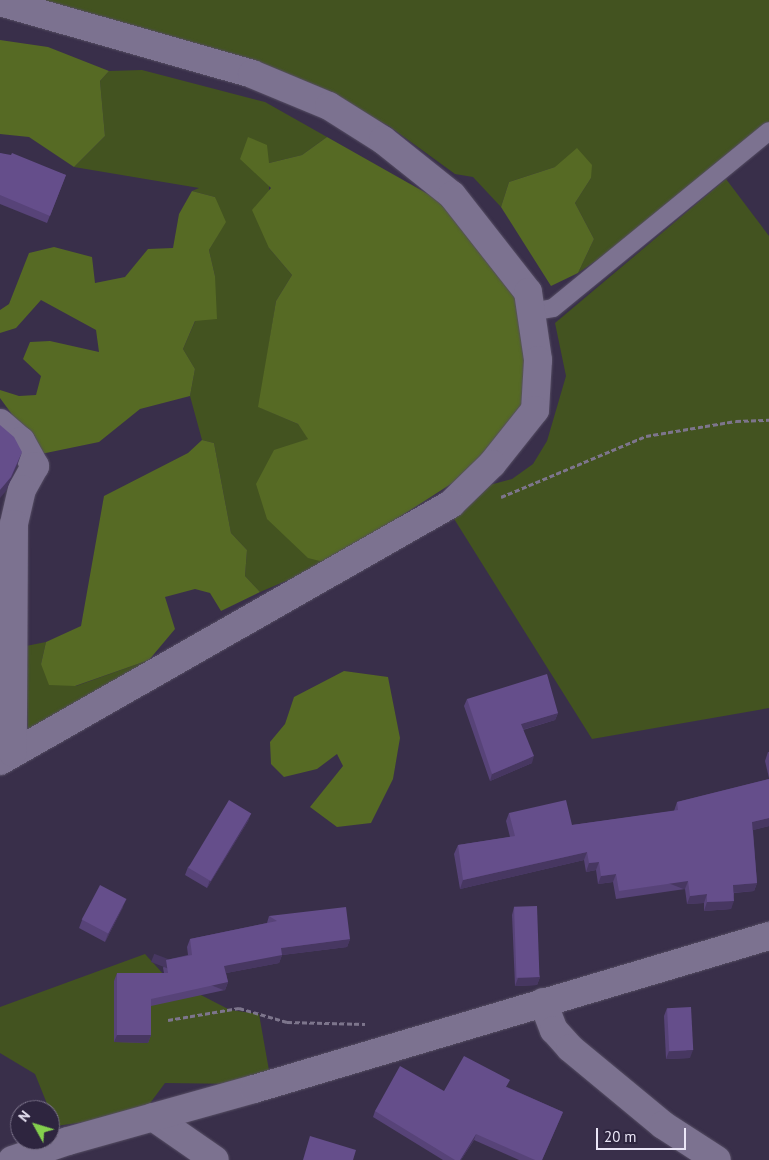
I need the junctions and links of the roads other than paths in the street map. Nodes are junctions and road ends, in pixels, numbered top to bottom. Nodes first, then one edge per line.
1 (0, 2) edge
2 (769, 130) edge
3 (531, 312) junction
4 (0, 422) edge
5 (6, 757) edge
6 (769, 936) edge
7 (543, 1002) junction
8 (153, 1117) junction
9 (12, 1160) edge
10 (214, 1160) edge
11 (717, 1160) edge

1 - 3 street
2 - 3 lane
3 - 5 street
4 - 5 street
6 - 7 street
7 - 8 street
7 - 11 street
8 - 9 street
8 - 10 street

